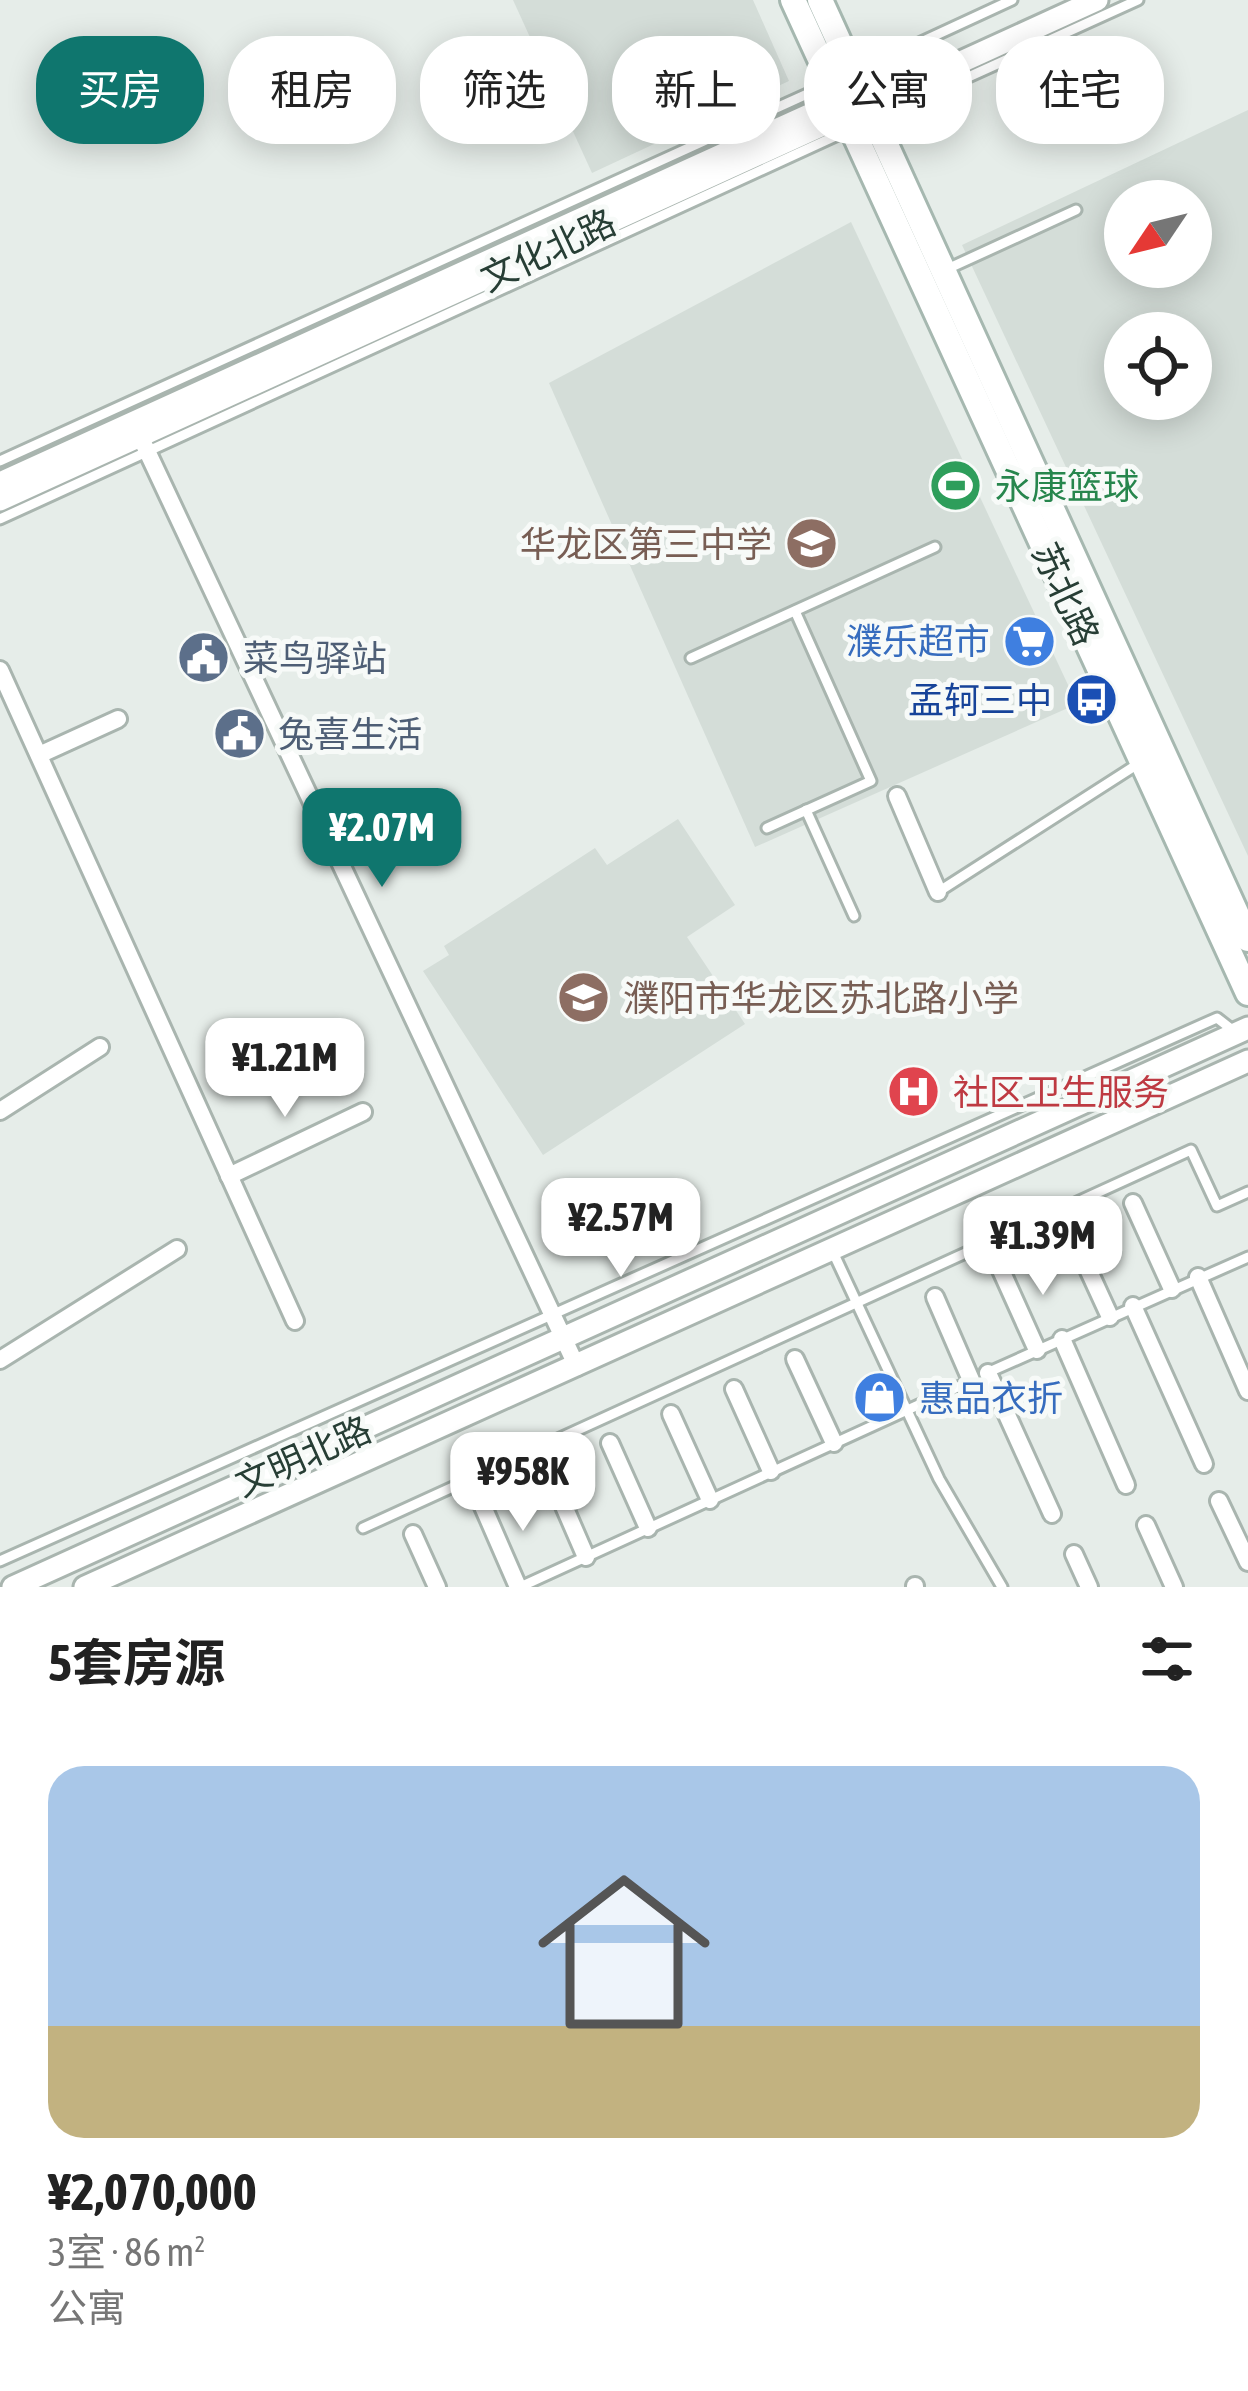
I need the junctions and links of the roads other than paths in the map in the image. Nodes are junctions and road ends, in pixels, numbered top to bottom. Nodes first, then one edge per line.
1 (793, 0) edge
2 (820, 0) edge
3 (1012, 0) edge
4 (1061, 0) edge
5 (1096, 0) edge
6 (1138, 0) edge
7 (814, 36) edge
8 (832, 36) edge
9 (956, 36) edge
10 (972, 44) edge
11 (972, 52) edge
12 (972, 59) edge
13 (804, 123) edge
14 (804, 124) edge
15 (804, 126) edge
16 (871, 144) edge
17 (876, 144) edge
18 (1076, 210) dead end
19 (944, 270) junction
20 (144, 444) junction
21 (0, 461) edge
22 (0, 484) edge
23 (0, 500) edge
24 (0, 520) edge
25 (935, 547) dead end
26 (795, 611) junction
27 (691, 658) dead end
28 (0, 670) edge
29 (118, 718) dead end
30 (39, 755) junction
31 (1142, 761) junction
32 (897, 796) dead end
33 (806, 810) junction
34 (767, 828) dead end
35 (938, 892) joint
36 (854, 916) dead end
37 (1248, 939) edge
38 (1248, 992) edge
39 (1241, 1030) edge
40 (100, 1047) dead end
41 (1248, 1061) edge
42 (0, 1111) edge
43 (363, 1112) dead end
44 (229, 1176) junction
45 (1248, 1192) edge
46 (1133, 1204) dead end
47 (1071, 1232) dead end
48 (177, 1249) dead end
49 (832, 1250) junction
50 (1248, 1257) edge
51 (1000, 1268) dead end
52 (1198, 1277) junction
53 (1172, 1289) junction
54 (935, 1297) dead end
55 (855, 1303) junction
56 (1133, 1306) junction
57 (552, 1315) junction
58 (1110, 1317) junction
59 (295, 1322) dead end
60 (563, 1338) junction
61 (1062, 1339) junction
62 (1037, 1350) junction
63 (795, 1359) dead end
64 (0, 1360) edge
65 (577, 1367) junction
66 (980, 1377) junction
67 (734, 1389) dead end
68 (1248, 1390) edge
69 (905, 1412) junction
70 (671, 1414) dead end
71 (834, 1443) junction
72 (610, 1444) dead end
73 (1204, 1464) dead end
74 (547, 1467) dead end
75 (771, 1472) junction
76 (1126, 1485) dead end
77 (710, 1500) junction
78 (1219, 1501) dead end
79 (481, 1502) dead end
80 (1052, 1514) dead end
81 (1146, 1525) dead end
82 (363, 1528) dead end
83 (648, 1528) junction
84 (413, 1534) dead end
85 (1074, 1554) dead end
86 (586, 1557) junction
87 (0, 1562) edge
88 (1248, 1562) edge
89 (14, 1587) edge
90 (85, 1587) edge
91 (437, 1587) edge
92 (519, 1587) edge
93 (1002, 1587) edge
94 (1089, 1587) edge
95 (1174, 1587) edge

1 - 7 main road, 苏北路
2 - 8 main road, 苏北路
3 - 9 lane
4 - 10 street, 文化北路
5 - 11 street, 文化北路
6 - 12 lane
13 - 21 lane
14 - 22 street, 文化北路
15 - 20 street, 文化北路
16 - 31 main road, 苏北路
17 - 19 main road, 苏北路
18 - 19 lane
19 - 37 main road, 苏北路
20 - 23 street, 文化北路
20 - 24 lane
20 - 57 street
25 - 26 lane
26 - 27 lane
26 - 33 lane
28 - 30 street
29 - 30 street
30 - 44 street
31 - 35 lane
31 - 38 main road, 苏北路
32 - 35 street
33 - 34 lane
33 - 36 lane
39 - 57 lane
39 - 60 street, 文明北路
40 - 42 street
41 - 49 street, 文明北路
43 - 44 street
44 - 59 street
45 - 55 lane
46 - 53 street
47 - 58 street
48 - 64 street
49 - 55 lane
49 - 65 street, 文明北路
50 - 52 lane
51 - 62 street
52 - 53 lane
52 - 68 street
53 - 56 lane
54 - 66 street
55 - 69 lane
55 - 82 lane
56 - 58 lane
56 - 73 street
57 - 60 street
57 - 87 lane
58 - 61 lane
60 - 65 street
60 - 89 street, 文明北路
61 - 62 lane
61 - 76 street
62 - 66 lane
63 - 71 street
65 - 90 street, 文明北路
66 - 69 lane
66 - 80 street
67 - 75 street
69 - 71 lane
69 - 93 lane
70 - 77 street
71 - 75 lane
72 - 83 street
74 - 86 street
75 - 77 lane
77 - 83 lane
78 - 88 street
79 - 92 street
81 - 95 street
83 - 86 lane
84 - 91 street
85 - 94 street
86 - 92 lane

